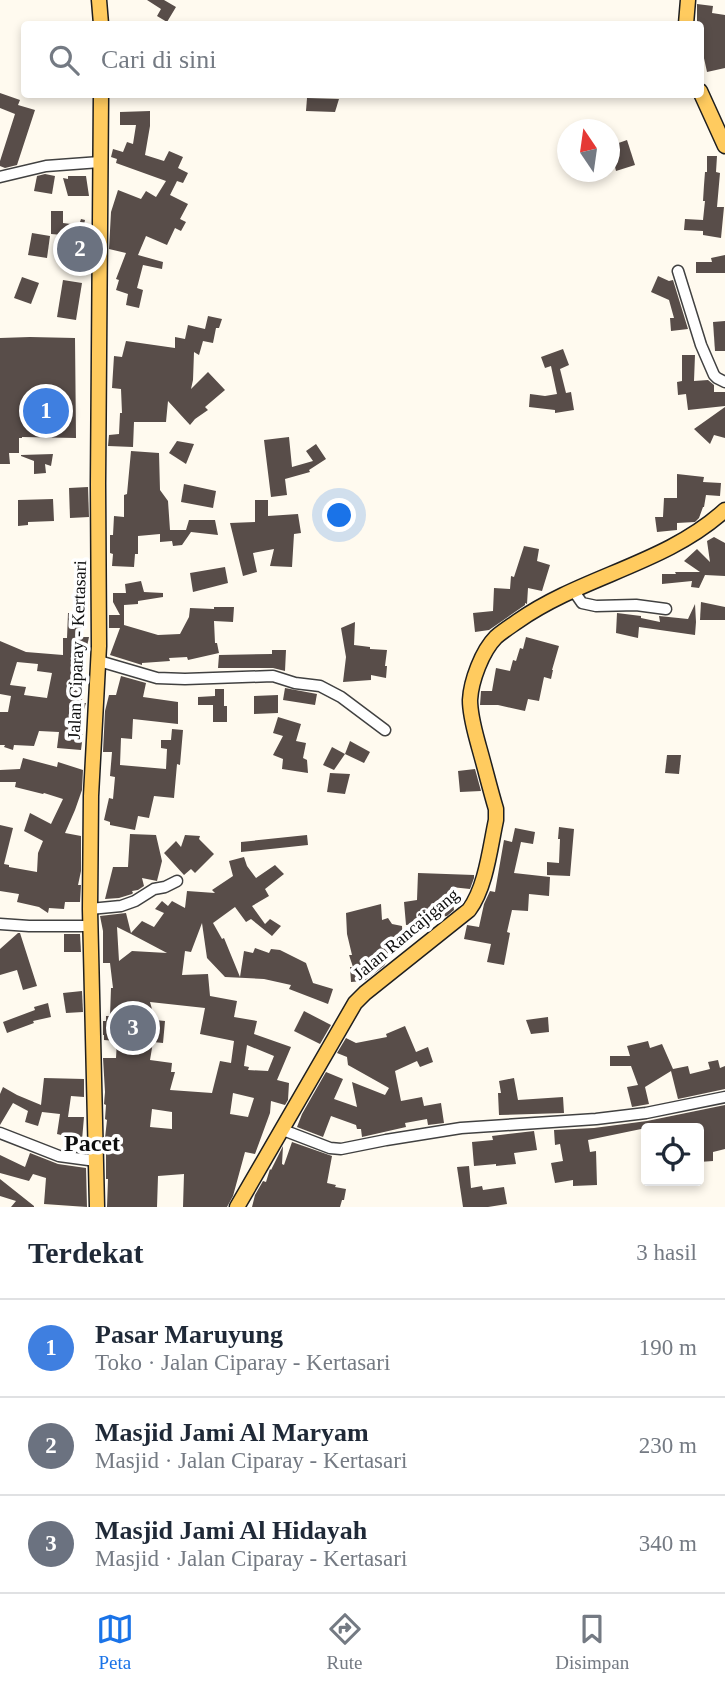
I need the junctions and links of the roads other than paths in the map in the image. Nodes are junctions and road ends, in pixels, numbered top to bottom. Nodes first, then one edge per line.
1 (99, 0) edge
2 (688, 0) edge
3 (101, 21) edge
4 (686, 21) edge
5 (101, 98) edge
6 (704, 98) edge
7 (725, 146) edge
8 (100, 162) junction
9 (0, 177) edge
10 (678, 271) dead end
11 (725, 382) edge
12 (725, 510) edge
13 (573, 590) junction
14 (666, 609) dead end
15 (99, 661) junction
16 (385, 730) dead end
17 (177, 881) dead end
18 (90, 909) junction
19 (0, 924) edge
20 (90, 926) junction
21 (725, 1097) edge
22 (283, 1129) junction
23 (0, 1133) edge
24 (96, 1161) junction
25 (97, 1207) edge
26 (237, 1207) edge

1 - 3 main road
2 - 4 main road
5 - 8 main road, Jalan Ciparay - Kertasari
6 - 7 main road
8 - 9 street
8 - 15 main road, Jalan Ciparay - Kertasari
10 - 11 street
12 - 13 main road, Jalan Rancajigang
13 - 14 street
13 - 22 main road, Jalan Rancajigang
15 - 16 street
15 - 18 main road, Jalan Ciparay - Kertasari
17 - 18 street
18 - 20 main road, Jalan Ciparay - Kertasari
19 - 20 street
20 - 24 main road, Jalan Ciparay - Kertasari
21 - 22 street
22 - 26 main road, Jalan Rancajigang
23 - 24 street
24 - 25 main road, Jalan Ciparay - Kertasari

